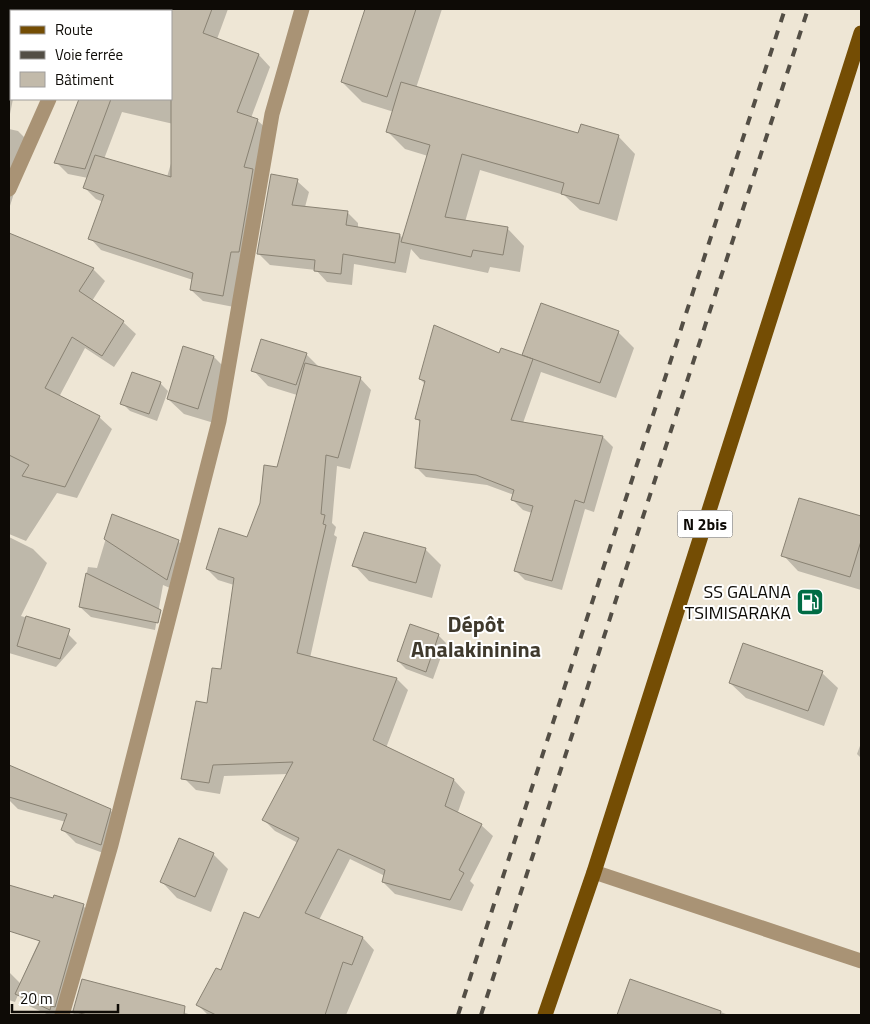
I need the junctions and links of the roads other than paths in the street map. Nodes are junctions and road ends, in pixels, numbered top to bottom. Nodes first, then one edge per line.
1 (302, 9) edge
2 (861, 33) edge
3 (49, 100) edge
4 (9, 189) edge
5 (594, 872) junction
6 (861, 961) edge
7 (62, 1015) edge
8 (545, 1015) edge

1 - 7 street
2 - 5 main road, N 2bis
3 - 4 street
5 - 6 street
5 - 8 main road, N 2bis

